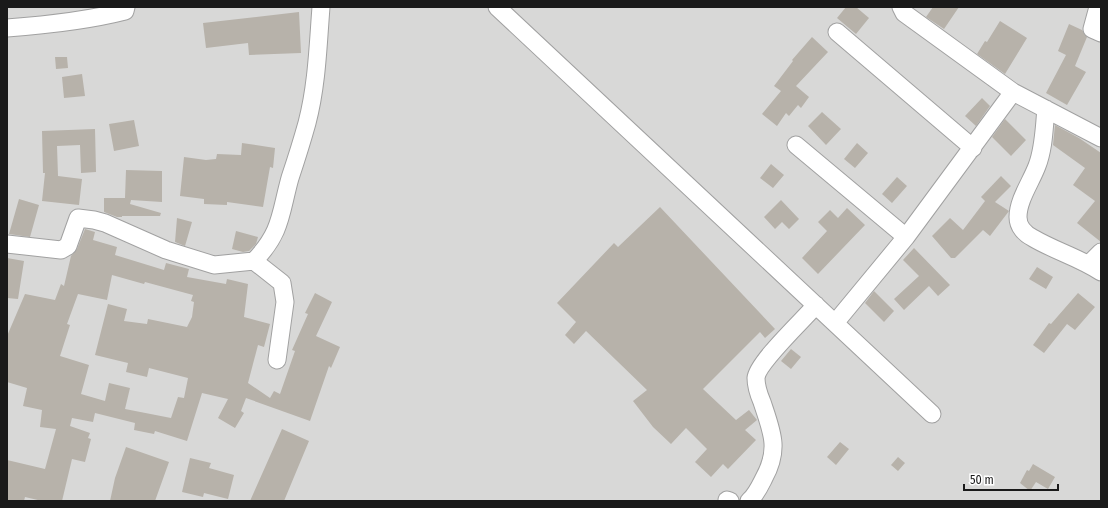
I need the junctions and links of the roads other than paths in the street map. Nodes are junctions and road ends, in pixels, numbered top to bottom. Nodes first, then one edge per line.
1 (126, 7) edge
2 (321, 7) edge
3 (497, 7) edge
4 (901, 7) edge
5 (1098, 7) edge
6 (7, 28) edge
7 (837, 32) dead end
8 (1101, 33) edge
9 (1014, 92) junction
10 (1046, 109) junction
11 (1101, 138) edge
12 (796, 145) dead end
13 (973, 148) junction
14 (906, 237) junction
15 (7, 244) edge
16 (254, 261) junction
17 (1097, 263) edge
18 (816, 305) junction
19 (835, 323) junction
20 (277, 360) dead end
21 (932, 414) dead end
22 (749, 501) edge

1 - 6 street
2 - 16 street
3 - 18 street
4 - 9 street
5 - 8 street
7 - 13 street
9 - 10 street
9 - 13 street
10 - 11 street
10 - 17 street
12 - 14 street
13 - 14 street
14 - 19 street
15 - 16 street
16 - 20 street
18 - 19 street
18 - 22 street
19 - 21 street

